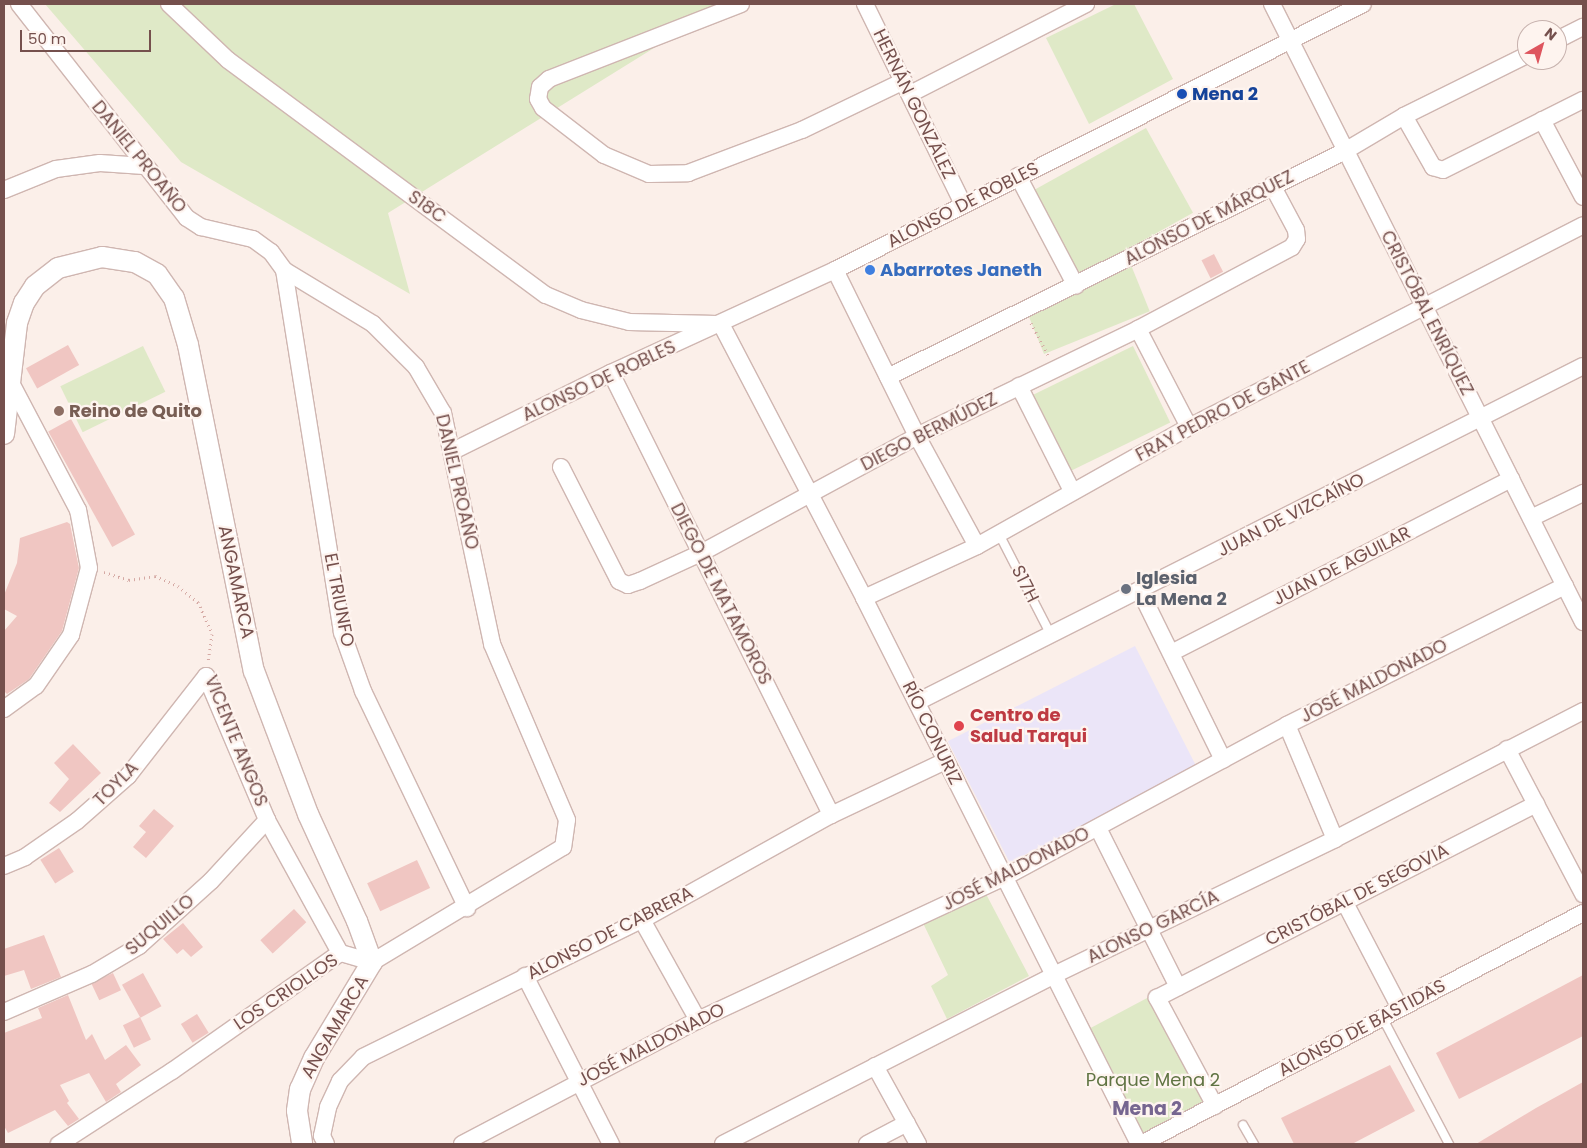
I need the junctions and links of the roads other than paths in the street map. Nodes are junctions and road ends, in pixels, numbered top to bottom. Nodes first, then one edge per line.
1 (20, 4) edge
2 (169, 4) edge
3 (741, 4) edge
4 (865, 4) edge
5 (1086, 4) edge
6 (1272, 4) edge
7 (1363, 4) edge
8 (1583, 27) edge
9 (1567, 35) edge
10 (1290, 39) junction
11 (1517, 60) edge
12 (907, 88) junction
13 (1583, 100) edge
14 (1404, 116) junction
15 (1542, 120) junction
16 (1345, 151) junction
17 (144, 166) junction
18 (1018, 176) junction
19 (6, 185) edge
20 (1272, 185) junction
21 (1583, 197) edge
22 (964, 204) junction
23 (1583, 226) edge
24 (284, 270) junction
25 (835, 270) junction
26 (1076, 286) junction
27 (1424, 307) junction
28 (722, 324) junction
29 (1138, 329) junction
30 (1583, 366) edge
31 (610, 373) junction
32 (6, 375) edge
33 (888, 377) junction
34 (1019, 386) junction
35 (1480, 419) junction
36 (1189, 427) junction
37 (4, 434) edge
38 (917, 436) junction
39 (453, 452) junction
40 (561, 467) dead end
41 (1511, 479) junction
42 (1072, 491) junction
43 (810, 493) junction
44 (1583, 493) edge
45 (1531, 518) junction
46 (999, 534) junction
47 (977, 546) junction
48 (701, 553) junction
49 (1565, 586) junction
50 (1140, 591) junction
51 (864, 598) junction
52 (1583, 619) edge
53 (1051, 636) junction
54 (1173, 652) junction
55 (206, 676) joint
56 (917, 702) junction
57 (4, 709) edge
58 (1583, 710) edge
59 (1287, 725) junction
60 (1507, 749) junction
61 (1224, 760) junction
62 (945, 761) junction
63 (1536, 804) junction
64 (832, 815) junction
65 (267, 820) junction
66 (1098, 828) junction
67 (1335, 839) junction
68 (4, 866) edge
69 (1005, 877) junction
70 (1583, 894) edge
71 (1344, 901) junction
72 (467, 908) junction
73 (1583, 913) edge
74 (642, 920) junction
75 (1151, 928) junction
76 (340, 953) junction
77 (372, 962) junction
78 (1054, 975) junction
79 (525, 976) junction
80 (1178, 987) junction
81 (1400, 1008) junction
82 (4, 1012) edge
83 (1382, 1017) junction
84 (698, 1020) junction
85 (876, 1066) junction
86 (579, 1080) junction
87 (1215, 1106) junction
88 (907, 1123) junction
89 (1243, 1125) dead end
90 (471, 1142) edge
91 (59, 1144) edge
92 (302, 1144) edge
93 (326, 1144) edge
94 (611, 1144) edge
95 (723, 1144) edge
96 (867, 1144) edge
97 (918, 1144) edge
98 (1140, 1144) edge
99 (1254, 1144) edge
100 (1449, 1144) edge

1 - 17 street, DANIEL PROAÑO
2 - 28 street, S18C
3 - 12 street
4 - 12 street, HERNÁN GONZÁLEZ
5 - 12 street
6 - 10 street, CRISTÓBAL ENRÍQUEZ
7 - 10 street, ALONSO DE ROBLES
8 - 9 street
10 - 16 street, CRISTÓBAL ENRÍQUEZ
10 - 18 street, ALONSO DE ROBLES
11 - 14 street, ALONSO DE MÁRQUEZ
12 - 22 street, HERNÁN GONZÁLEZ
13 - 15 street
14 - 15 street
14 - 16 street, ALONSO DE MÁRQUEZ
15 - 21 street
16 - 20 street, ALONSO DE MÁRQUEZ
16 - 27 street, CRISTÓBAL ENRÍQUEZ
17 - 19 street
17 - 24 street, DANIEL PROAÑO
18 - 22 street, ALONSO DE ROBLES
18 - 26 street
20 - 26 street, ALONSO DE MÁRQUEZ
20 - 29 street, DIEGO BERMÚDEZ
22 - 25 street, ALONSO DE ROBLES
23 - 27 street, FRAY PEDRO DE GANTE
24 - 39 street, DANIEL PROAÑO
24 - 72 street, EL TRIUNFO
25 - 28 street, ALONSO DE ROBLES
25 - 33 street
26 - 33 street, ALONSO DE MÁRQUEZ
27 - 35 street, CRISTÓBAL ENRÍQUEZ
27 - 36 street, FRAY PEDRO DE GANTE
28 - 31 street, ALONSO DE ROBLES
28 - 43 street, RÍO CONURIZ
29 - 34 street, DIEGO BERMÚDEZ
29 - 36 street
30 - 35 street, JUAN DE VIZCAÍNO
31 - 39 street, ALONSO DE ROBLES
31 - 48 street, DIEGO DE MATAMOROS
32 - 37 street, ANGAMARCA
32 - 57 street
32 - 77 street, ANGAMARCA
33 - 38 street
34 - 38 street, DIEGO BERMÚDEZ
34 - 42 street
35 - 41 street, CRISTÓBAL ENRÍQUEZ
35 - 50 street, JUAN DE VIZCAÍNO
36 - 42 street, FRAY PEDRO DE GANTE
38 - 43 street, DIEGO BERMÚDEZ
38 - 47 street
39 - 72 street, DANIEL PROAÑO
40 - 48 street, DIEGO BERMÚDEZ
41 - 45 street, CRISTÓBAL ENRÍQUEZ
41 - 54 street, JUAN DE AGUILAR
42 - 46 street, FRAY PEDRO DE GANTE
43 - 48 street, DIEGO BERMÚDEZ
43 - 51 street, RÍO CONURIZ
44 - 45 street
45 - 49 street, CRISTÓBAL ENRÍQUEZ
46 - 47 street, FRAY PEDRO DE GANTE
46 - 53 lane, S17H
47 - 51 street, FRAY PEDRO DE GANTE
48 - 64 street, DIEGO DE MATAMOROS
49 - 52 street, CRISTÓBAL ENRÍQUEZ
49 - 59 street, JOSÉ MALDONADO
50 - 53 street, JUAN DE VIZCAÍNO
50 - 54 street
51 - 56 street, RÍO CONURIZ
53 - 56 street, JUAN DE VIZCAÍNO
54 - 61 street
55 - 65 street, VICENTE ANGOS
55 - 68 street, TOYLA
56 - 62 street, RÍO CONURIZ
58 - 60 street, ALONSO GARCÍA
59 - 61 street, JOSÉ MALDONADO
59 - 67 street
60 - 63 street
60 - 67 street, ALONSO GARCÍA
61 - 66 street, JOSÉ MALDONADO
62 - 64 street, ALONSO DE CABRERA
62 - 69 street, RÍO CONURIZ
63 - 70 street
63 - 71 street, CRISTÓBAL DE SEGOVIA
64 - 74 street, ALONSO DE CABRERA
65 - 76 street, VICENTE ANGOS
65 - 82 street, SUQUILLO
66 - 69 street, JOSÉ MALDONADO
66 - 75 street
67 - 75 street, ALONSO GARCÍA
69 - 78 street, RÍO CONURIZ
69 - 84 street, JOSÉ MALDONADO
71 - 80 street, CRISTÓBAL DE SEGOVIA
71 - 81 street
72 - 77 street
73 - 81 street, ALONSO DE BASTIDAS
74 - 79 street, ALONSO DE CABRERA
74 - 84 street
75 - 78 street, ALONSO GARCÍA
75 - 80 street
76 - 77 street, LOS CRIOLLOS
76 - 91 street, LOS CRIOLLOS
77 - 92 street, ANGAMARCA
78 - 85 street, ALONSO GARCÍA
78 - 98 street, RÍO CONURIZ
79 - 86 street
79 - 93 street, ALONSO DE CABRERA
80 - 87 street, CRISTÓBAL DE SEGOVIA
81 - 83 street, ALONSO DE BASTIDAS
83 - 87 street, ALONSO DE BASTIDAS
83 - 100 lane
84 - 86 street, JOSÉ MALDONADO
85 - 88 street
85 - 95 street, ALONSO GARCÍA
86 - 90 street, JOSÉ MALDONADO
86 - 94 street
87 - 98 street, ALONSO DE BASTIDAS
88 - 96 street
88 - 97 street
89 - 99 lane

